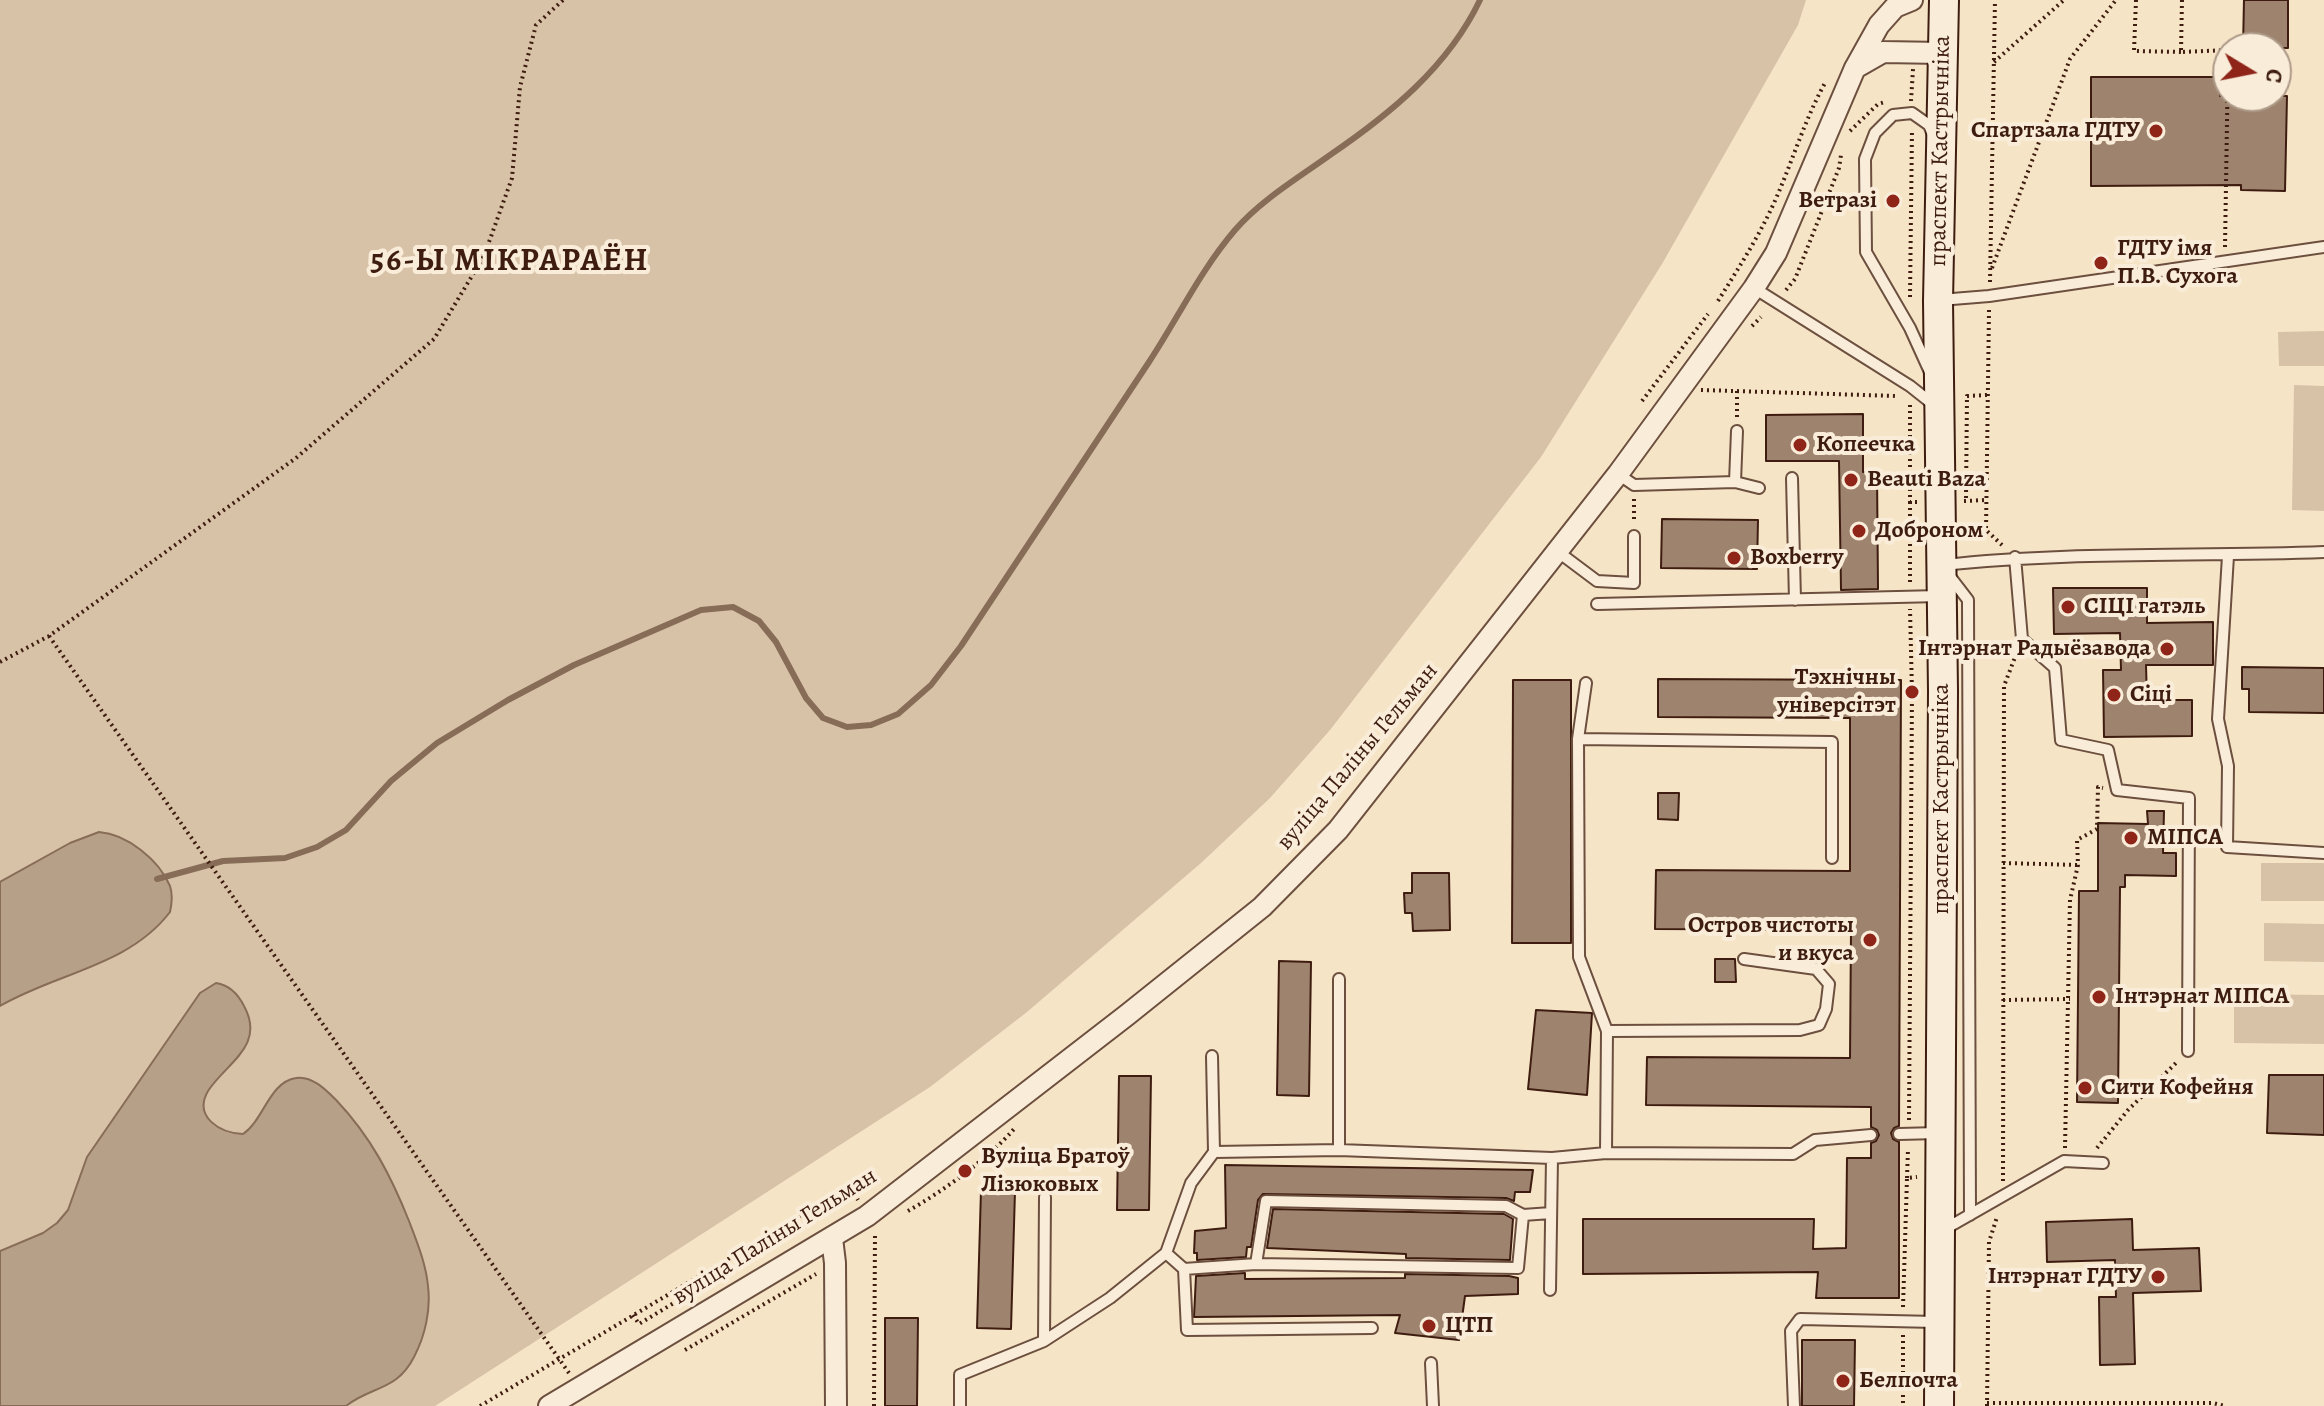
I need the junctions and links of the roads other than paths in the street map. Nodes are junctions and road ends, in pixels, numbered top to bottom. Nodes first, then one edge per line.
1 (1912, 0) edge
2 (1944, 0) edge
3 (1942, 53) junction
4 (1855, 68) junction
5 (1941, 151) junction
6 (2324, 247) edge
7 (1754, 288) junction
8 (1938, 301) junction
9 (1939, 401) junction
10 (1737, 431) road end
11 (1792, 478) dead end
12 (1626, 479) junction
13 (1735, 482) junction
14 (1759, 488) dead end
15 (1634, 536) road end
16 (1557, 551) junction
17 (2324, 552) edge
18 (2228, 556) junction
19 (2015, 557) junction
20 (1942, 566) junction
21 (1942, 596) junction
22 (1795, 600) junction
23 (1597, 604) dead end
24 (1586, 683) dead end
25 (1578, 739) junction
26 (2324, 853) edge
27 (1832, 858) dead end
28 (1744, 959) dead end
29 (1339, 979) dead end
30 (1607, 1031) junction
31 (2188, 1051) road end
32 (1212, 1056) dead end
33 (1940, 1133) junction
34 (1904, 1134) road end
35 (1871, 1135) dead end
36 (1339, 1150) junction
37 (1214, 1152) junction
38 (1606, 1153) junction
39 (1552, 1158) junction
40 (2103, 1163) dead end
41 (1045, 1197) dead end
42 (1551, 1213) junction
43 (1523, 1215) junction
44 (1970, 1215) junction
45 (1939, 1231) junction
46 (832, 1238) junction
47 (1166, 1253) junction
48 (1256, 1264) junction
49 (1184, 1269) junction
50 (1550, 1290) dead end
51 (1939, 1322) junction
52 (1372, 1328) dead end
53 (1044, 1341) junction
54 (1431, 1363) dead end
55 (549, 1406) edge
56 (836, 1406) edge
57 (960, 1406) edge
58 (1433, 1406) edge
59 (1794, 1406) edge
60 (1939, 1406) edge

1 - 4 street, вуліца Паліны Гельман
2 - 3 main road, праспект Кастрычніка
3 - 4 street
3 - 5 main road, праспект Кастрычніка
4 - 7 street, вуліца Паліны Гельман
5 - 8 main road, праспект Кастрычніка
5 - 9 lane
6 - 8 lane
7 - 9 lane
7 - 12 street, вуліца Паліны Гельман
8 - 9 main road, праспект Кастрычніка
9 - 20 main road, праспект Кастрычніка
10 - 13 lane
11 - 22 lane
12 - 13 lane
12 - 16 street, вуліца Паліны Гельман
13 - 14 lane
15 - 16 lane
16 - 46 street, вуліца Паліны Гельман
17 - 18 lane
18 - 19 lane
18 - 26 lane
19 - 20 lane
19 - 31 lane
20 - 21 main road, праспект Кастрычніка
20 - 44 lane
21 - 22 lane
21 - 33 main road, праспект Кастрычніка
22 - 23 lane
24 - 25 lane
25 - 27 lane
25 - 30 lane
28 - 30 lane
29 - 36 lane
30 - 38 lane
32 - 37 lane
33 - 34 lane
33 - 45 main road, праспект Кастрычніка
35 - 38 lane
36 - 37 lane
36 - 39 lane
37 - 47 lane
38 - 39 lane
39 - 42 lane
40 - 44 lane
41 - 53 lane
42 - 43 lane
42 - 50 lane
43 - 48 lane
43 - 48 lane
44 - 45 lane
45 - 51 main road, праспект Кастрычніка
46 - 55 street, вуліца Паліны Гельман
46 - 56 street
47 - 49 lane
47 - 53 lane
48 - 49 lane
49 - 52 lane
51 - 59 lane
51 - 60 main road, праспект Кастрычніка
53 - 57 lane
54 - 58 lane

